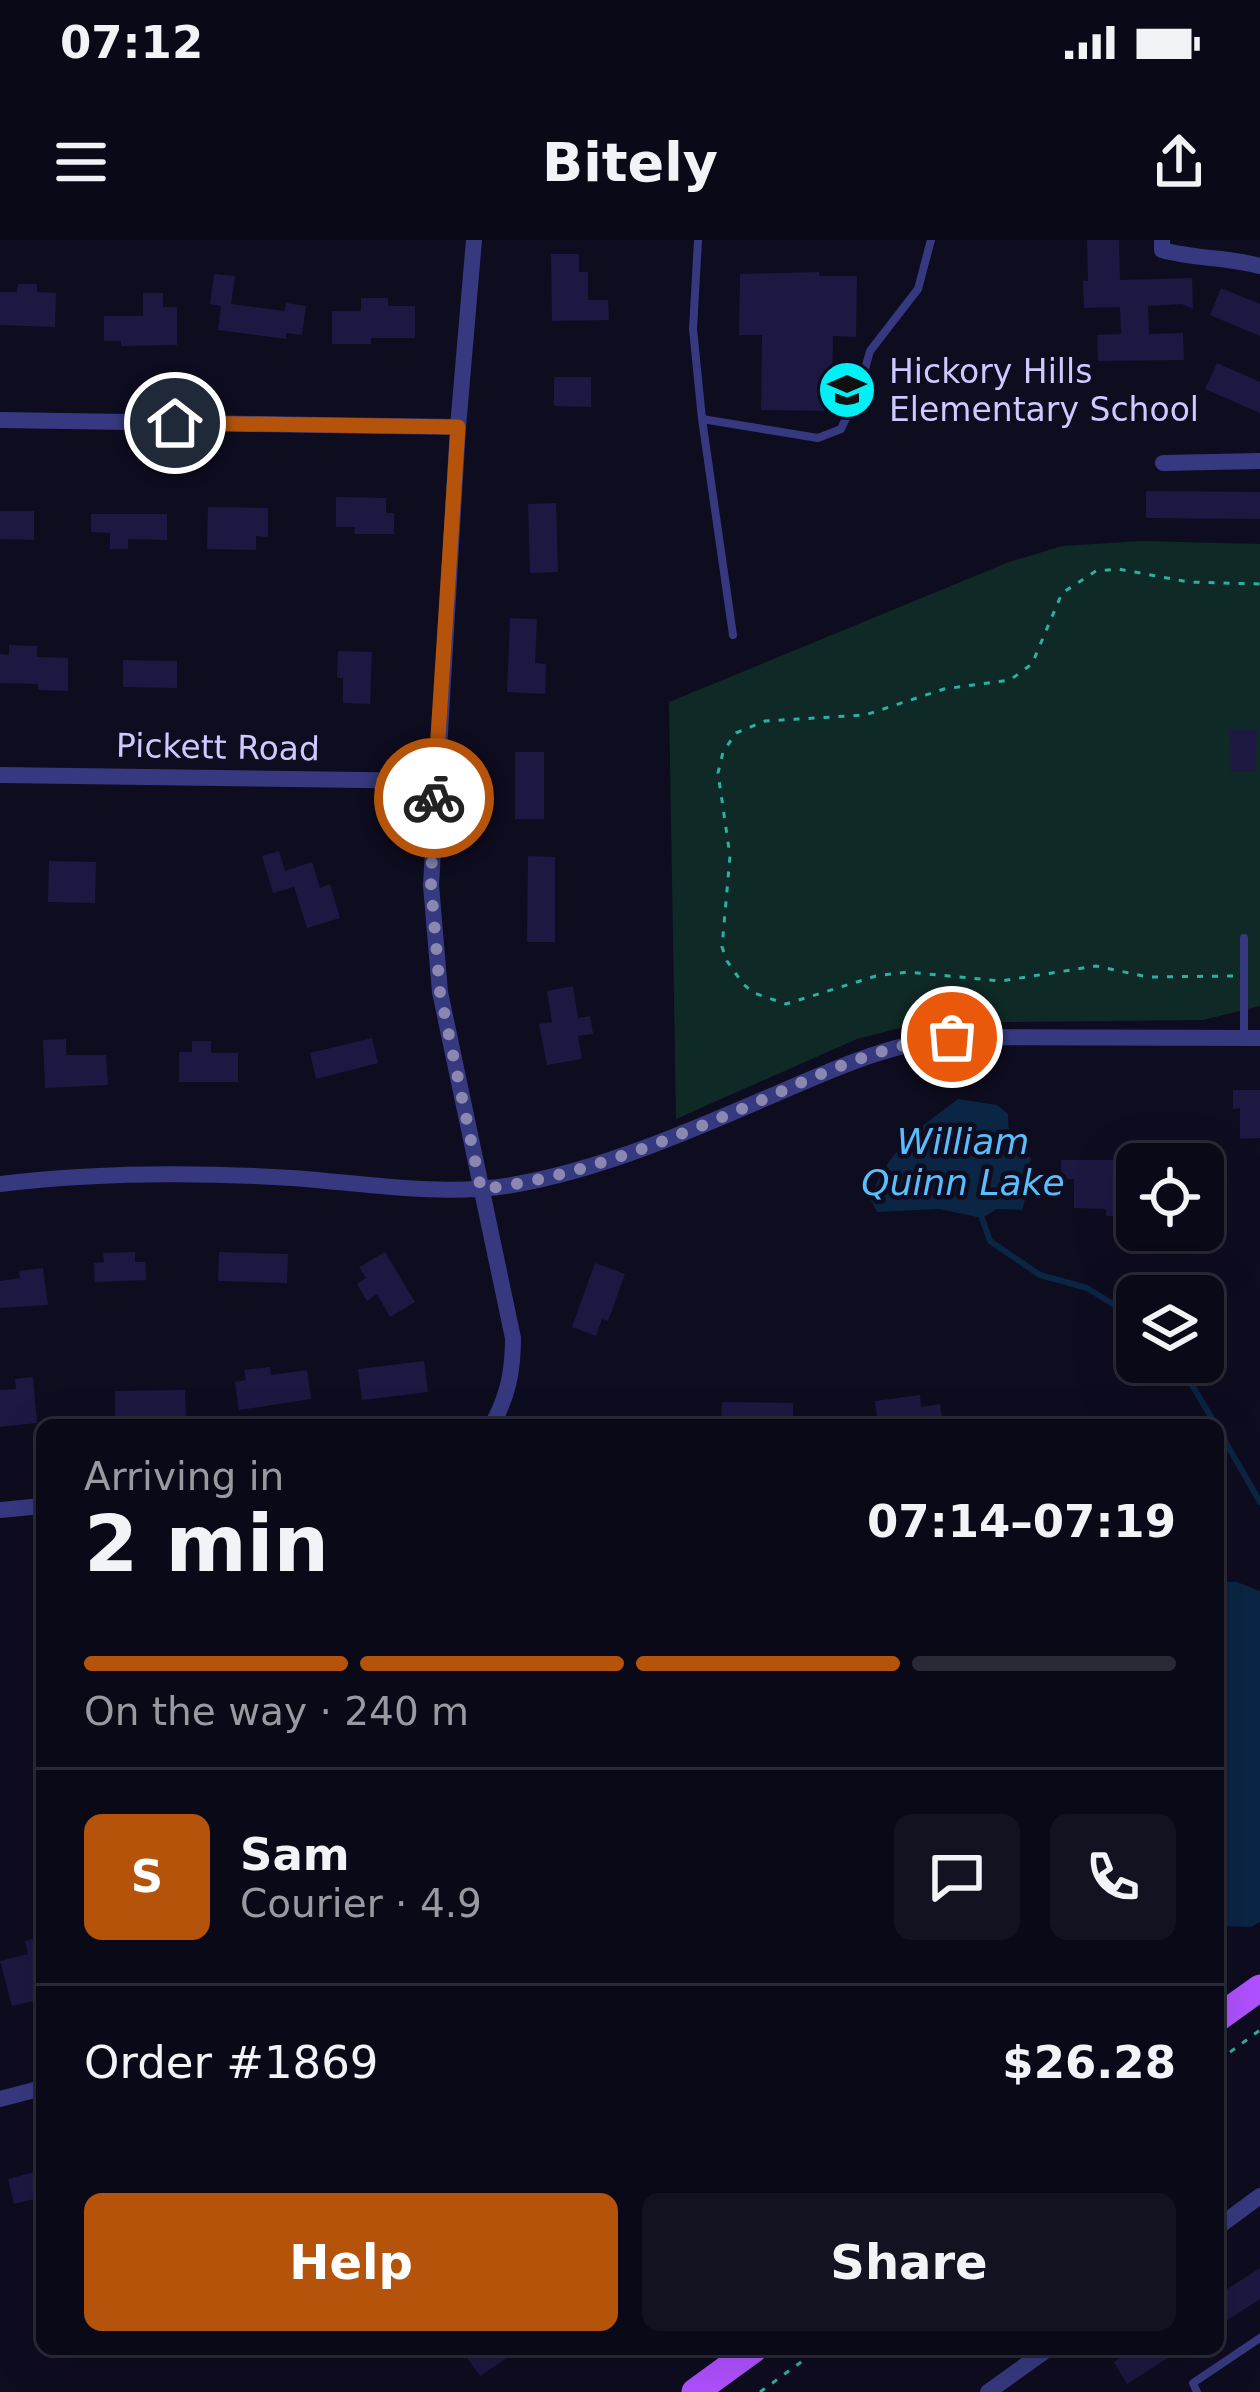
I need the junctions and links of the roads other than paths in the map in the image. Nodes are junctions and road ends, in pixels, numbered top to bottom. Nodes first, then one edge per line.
1 (474, 240) edge
2 (698, 240) edge
3 (931, 240) edge
4 (1162, 240) edge
5 (1260, 266) edge
6 (702, 419) junction
7 (0, 420) edge
8 (458, 427) junction
9 (1260, 461) edge
10 (1163, 463) dead end
11 (733, 634) dead end
12 (0, 775) edge
13 (435, 781) junction
14 (1244, 938) dead end
15 (1252, 1038) edge
16 (0, 1184) edge
17 (481, 1189) junction
18 (495, 1419) edge
19 (36, 1507) edge
20 (0, 1510) edge
21 (1257, 1998) edge
22 (1224, 2015) edge
23 (36, 2090) edge
24 (0, 2099) edge
25 (1260, 2197) edge
26 (1224, 2223) edge
27 (1260, 2338) edge
28 (746, 2355) edge
29 (1040, 2355) edge
30 (694, 2392) edge
31 (988, 2392) edge
32 (1197, 2392) edge

1 - 8 street
2 - 6 lane
3 - 6 lane
4 - 5 street
6 - 11 lane
7 - 8 street
8 - 13 street
9 - 10 street
12 - 13 street, Pickett Road
13 - 17 street
14 - 15 lane
15 - 17 street
16 - 17 street
17 - 18 street
19 - 20 street
21 - 22 main road
23 - 24 street
25 - 26 street
27 - 32 lane
28 - 30 main road
29 - 31 street

